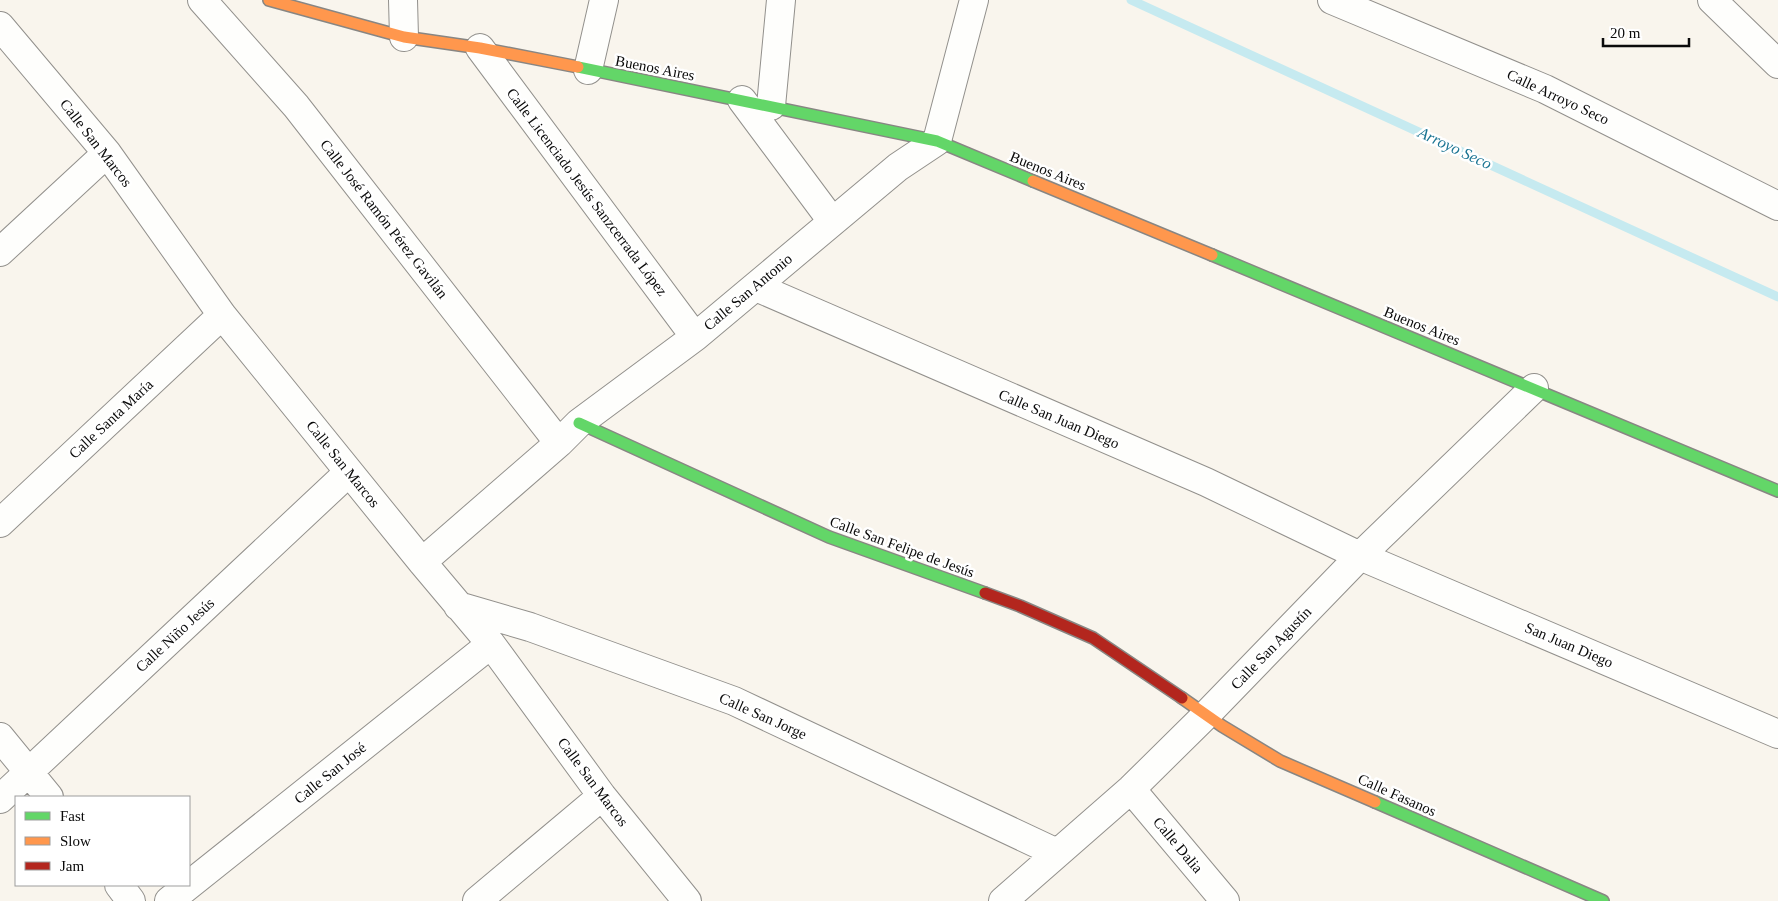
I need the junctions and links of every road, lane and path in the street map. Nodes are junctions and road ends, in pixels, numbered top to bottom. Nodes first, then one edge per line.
1 (202, 0) edge
2 (269, 0) edge
3 (403, 0) edge
4 (604, 0) edge
5 (781, 0) edge
6 (974, 0) edge
7 (1712, 0) edge
8 (1345, 2) edge
9 (0, 26) edge
10 (404, 36) junction
11 (480, 48) junction
12 (1778, 64) edge
13 (588, 70) junction
14 (742, 100) junction
15 (771, 106) junction
16 (937, 142) junction
17 (107, 153) junction
18 (1778, 206) edge
19 (832, 221) junction
20 (0, 252) edge
21 (756, 286) junction
22 (222, 315) junction
23 (694, 337) junction
24 (1534, 388) junction
25 (579, 423) junction
26 (559, 443) junction
27 (349, 472) junction
28 (1778, 491) edge
29 (0, 523) edge
30 (1360, 556) junction
31 (422, 562) junction
32 (458, 606) junction
33 (491, 644) junction
34 (1206, 715) junction
35 (1778, 734) edge
36 (0, 737) edge
37 (29, 772) junction
38 (1131, 789) junction
39 (48, 796) edge
40 (602, 796) junction
41 (0, 799) edge
42 (1057, 853) junction
43 (190, 884) edge
44 (119, 886) edge
45 (188, 886) edge
46 (1587, 898) edge
47 (131, 901) edge
48 (169, 901) edge
49 (477, 901) edge
50 (688, 901) edge
51 (1003, 901) edge
52 (1225, 901) edge

1 - 26 street, Calle José Ramón Pérez Gavilán
2 - 10 street, Buenos Aires
3 - 10 street
4 - 13 street
5 - 15 street
6 - 16 street
7 - 12 street
8 - 18 street, Calle Arroyo Seco
9 - 17 street, Calle San Marcos
10 - 11 street, Buenos Aires
11 - 13 street, Buenos Aires
11 - 23 street, Calle Licenciado Jesús Sanzcerrada López
13 - 14 street, Buenos Aires
14 - 15 street, Buenos Aires
14 - 19 street
15 - 16 street, Buenos Aires
16 - 19 street, Calle San Antonio
16 - 24 street, Buenos Aires
17 - 20 street
17 - 22 street, Calle San Marcos
19 - 21 street, Calle San Antonio
21 - 23 street, Calle San Antonio
21 - 30 street, Calle San Juan Diego
22 - 27 street, Calle San Marcos
22 - 29 street, Calle Santa María
23 - 25 street, Calle San Antonio
24 - 28 street, Buenos Aires
24 - 30 street, Calle San Agustín
25 - 26 street, Calle San Antonio
25 - 34 street, Calle San Felipe de Jesús
26 - 31 street, Calle San Antonio
27 - 31 street, Calle San Marcos
27 - 37 street, Calle Niño Jesús
30 - 34 street, Calle San Agustín
30 - 35 street, San Juan Diego
31 - 32 street, Calle San Marcos
32 - 33 street, Calle San Marcos
32 - 42 street, Calle San Jorge
33 - 40 street, Calle San Marcos
33 - 43 street, Calle San José
34 - 38 street, Calle San Agustín
34 - 46 street, Calle Fasanos
36 - 37 street
37 - 39 street
37 - 41 street, Calle Niño Jesús
38 - 42 street, Calle San Agustín
38 - 52 street, Calle Dalia
40 - 49 street
40 - 50 street, Calle San Marcos
42 - 51 street, Calle San Agustín
44 - 47 street
45 - 48 street, Calle San José

